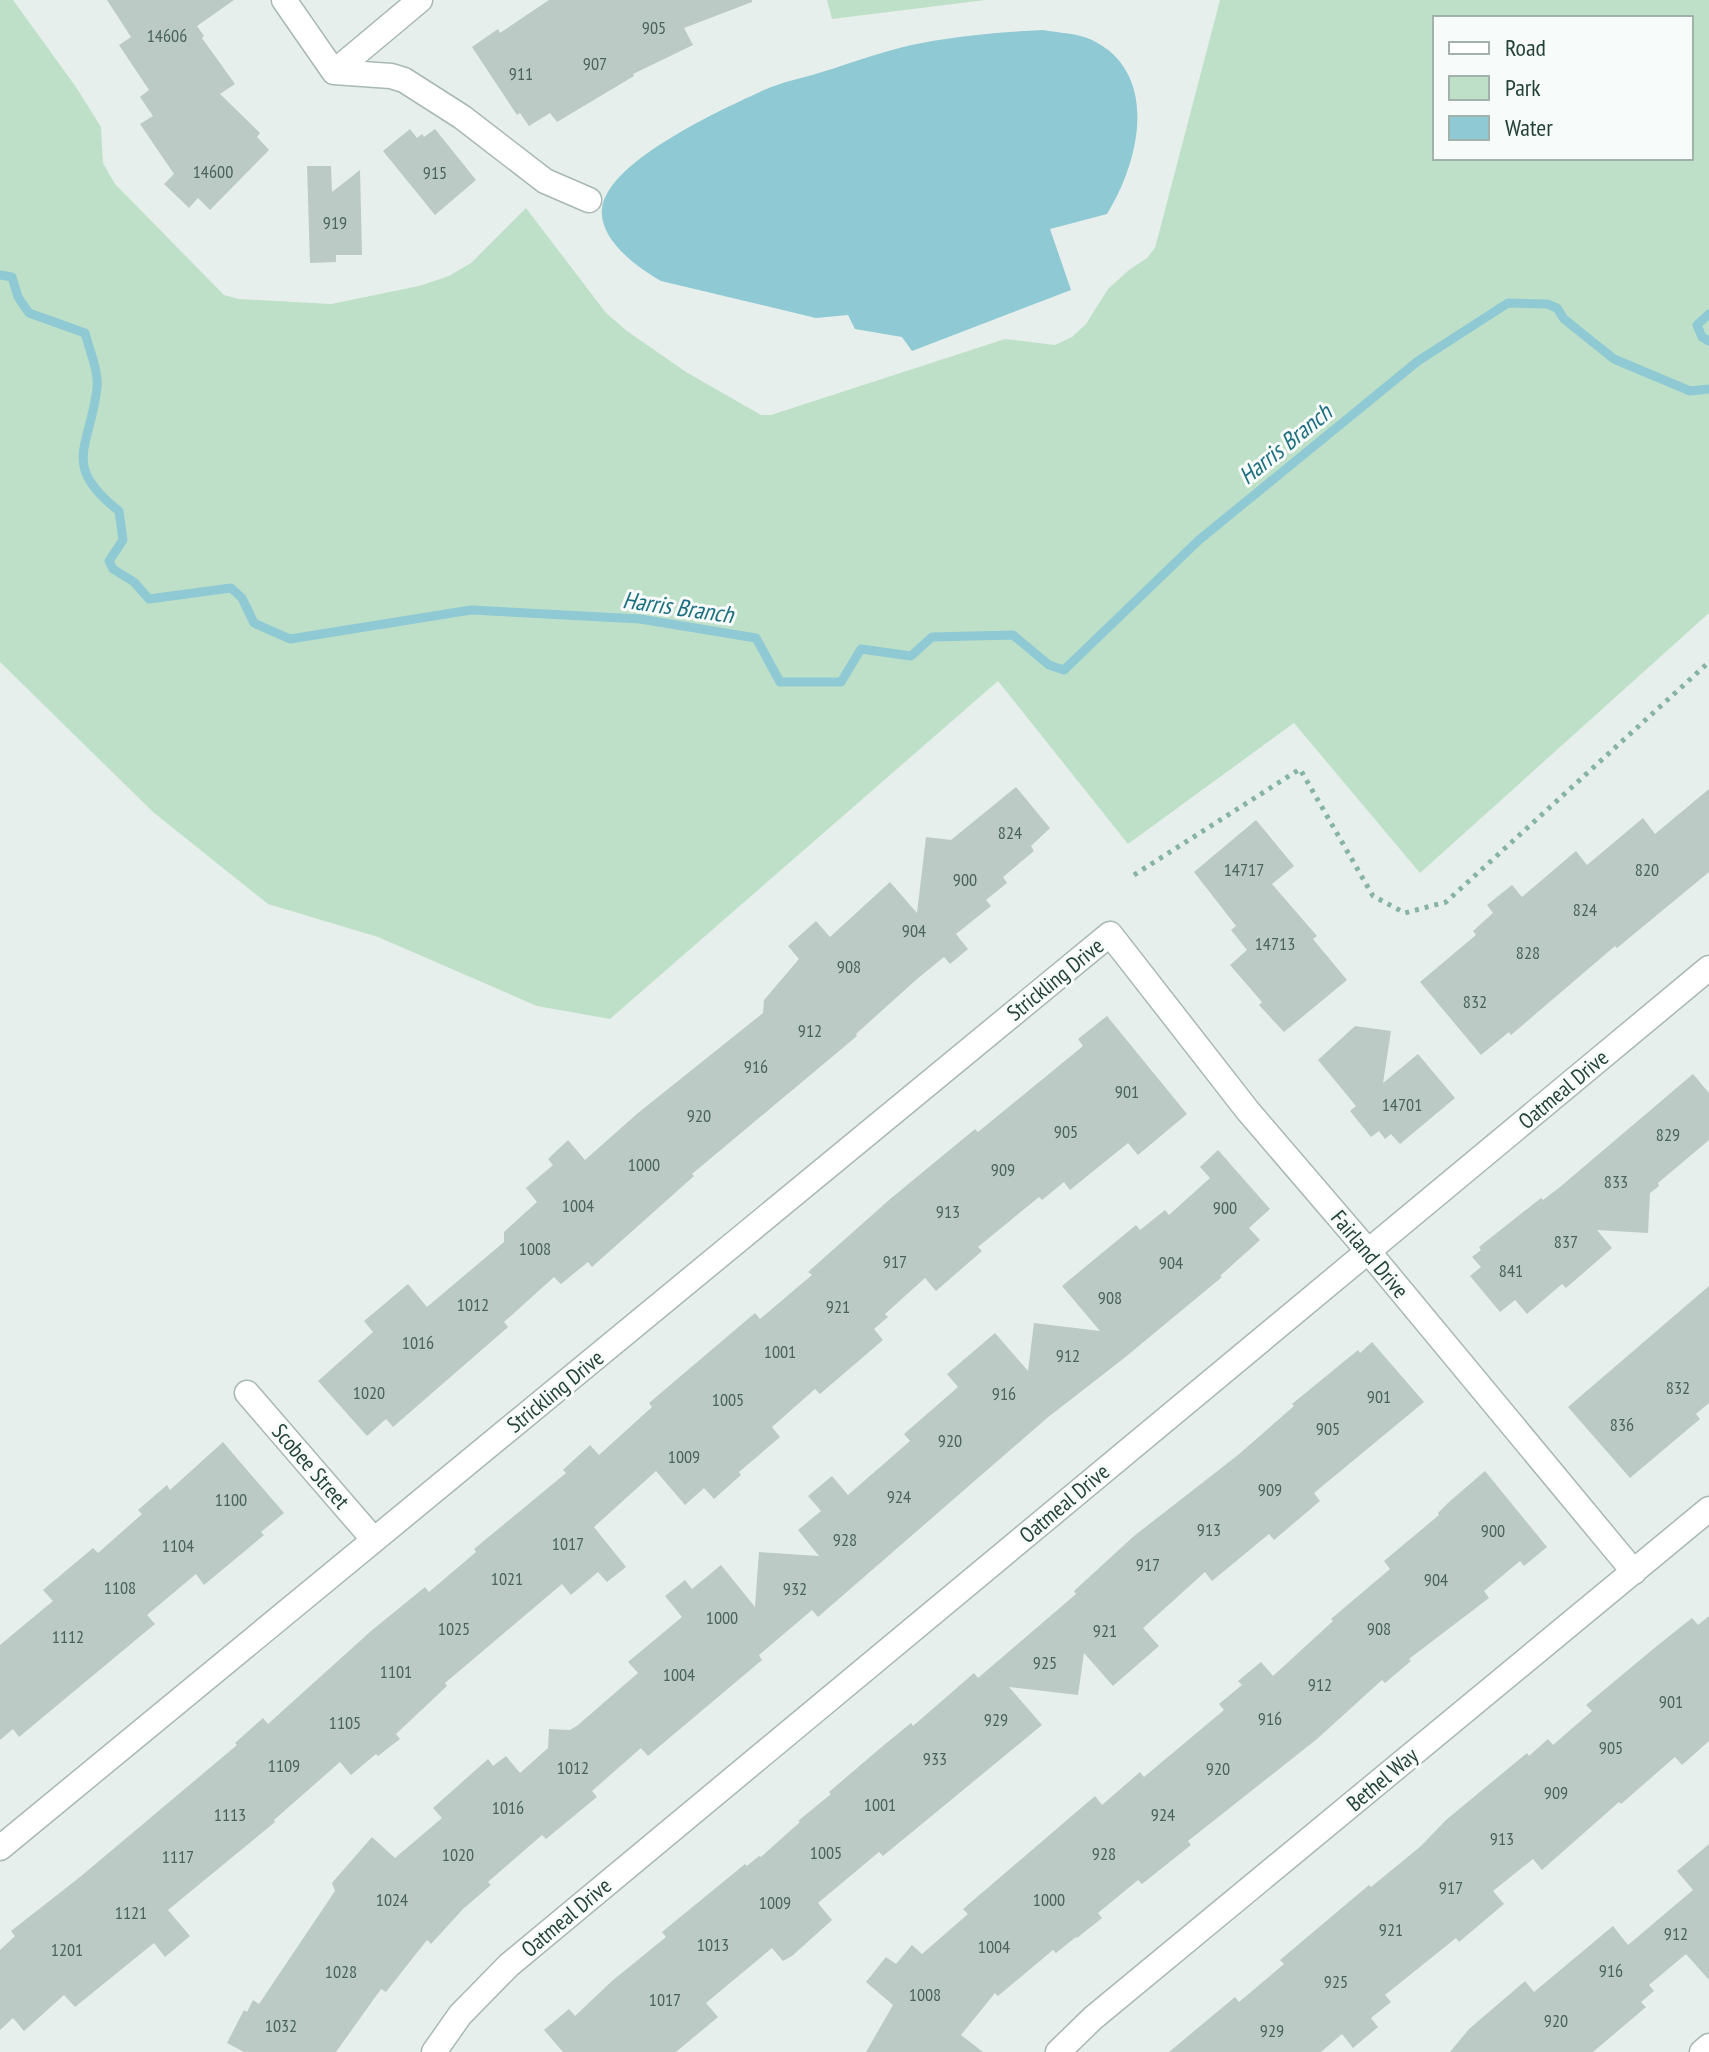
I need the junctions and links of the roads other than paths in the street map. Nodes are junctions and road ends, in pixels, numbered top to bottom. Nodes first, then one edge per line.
1 (284, 0) edge
2 (420, 0) edge
3 (334, 72) junction
4 (589, 200) dead end
5 (1110, 934) joint
6 (1709, 968) edge
7 (1368, 1251) junction
8 (247, 1393) dead end
9 (1709, 1509) edge
10 (374, 1540) junction
11 (1634, 1572) junction
12 (0, 1848) edge
13 (1709, 2046) edge
14 (434, 2052) edge
15 (1058, 2052) edge
16 (1702, 2052) edge

1 - 3 street
2 - 3 street
3 - 4 street
5 - 7 street, Fairland Drive
5 - 10 street, Strickling Drive
6 - 7 street, Oatmeal Drive
7 - 11 street, Fairland Drive
7 - 14 street, Oatmeal Drive
8 - 10 street, Scobee Street
9 - 11 street, Bethel Way
10 - 12 street, Strickling Drive
11 - 15 street, Bethel Way
13 - 16 street

